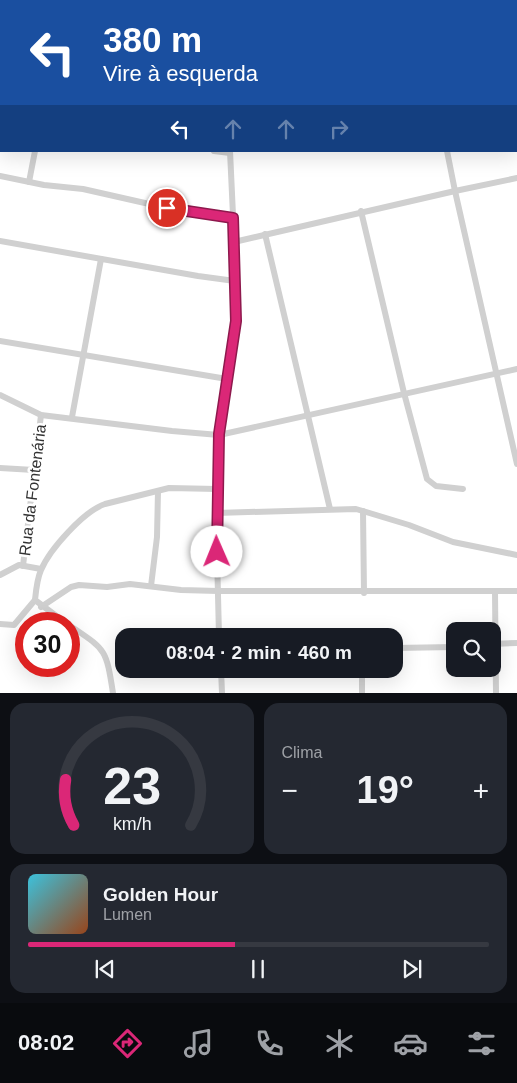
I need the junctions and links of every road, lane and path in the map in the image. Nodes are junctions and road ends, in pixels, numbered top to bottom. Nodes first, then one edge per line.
1 (35, 152) edge
2 (230, 152) edge
3 (446, 152) edge
4 (0, 176) edge
5 (517, 178) edge
6 (29, 182) junction
7 (456, 191) junction
8 (361, 211) junction
9 (233, 218) junction
10 (266, 234) junction
11 (0, 241) edge
12 (234, 242) junction
13 (101, 259) junction
14 (235, 281) junction
15 (0, 341) edge
16 (82, 356) junction
17 (517, 369) edge
18 (497, 374) junction
19 (227, 379) junction
20 (404, 394) junction
21 (0, 395) edge
22 (41, 415) junction
23 (308, 416) junction
24 (72, 417) junction
25 (219, 434) junction
26 (517, 464) edge
27 (0, 468) edge
28 (34, 470) junction
29 (217, 489) junction
30 (463, 489) dead end
31 (158, 490) junction
32 (330, 509) junction
33 (362, 511) junction
34 (216, 513) junction
35 (517, 555) edge
36 (23, 566) junction
37 (41, 569) junction
38 (0, 575) edge
39 (151, 586) junction
40 (218, 591) junction
41 (364, 592) junction
42 (495, 592) junction
43 (517, 592) edge
44 (35, 600) junction
45 (41, 606) junction
46 (50, 612) edge
47 (494, 622) edge
48 (0, 624) edge
49 (219, 628) edge
50 (80, 632) edge
51 (517, 643) edge
52 (501, 644) edge
53 (446, 647) edge
54 (403, 648) edge
55 (495, 677) edge
56 (221, 678) edge
57 (362, 678) edge
58 (113, 693) edge
59 (222, 693) edge
60 (362, 693) edge
61 (496, 693) edge

1 - 6 street
2 - 9 street
3 - 7 street
4 - 6 street
5 - 7 street
6 - 9 street
7 - 8 street
7 - 18 street
8 - 10 street
8 - 20 street
9 - 12 street
10 - 12 street
10 - 23 street
11 - 13 street
12 - 14 street
13 - 14 street
13 - 16 street
14 - 19 street
15 - 16 street
16 - 19 street
16 - 24 street
17 - 18 street
18 - 20 street
18 - 26 street
19 - 25 street
20 - 23 street
20 - 30 street
21 - 22 street
22 - 24 street
22 - 28 street, Rua da Fontenária
23 - 25 street
23 - 32 street
24 - 25 street
25 - 29 street
27 - 28 street
28 - 36 street, Rua da Fontenária
29 - 31 street
29 - 34 street
31 - 37 street
31 - 39 street
32 - 33 street
32 - 34 street
33 - 35 street
33 - 41 street
34 - 40 street
36 - 37 street
36 - 38 street
37 - 44 street
39 - 40 street
39 - 45 street
40 - 41 street
40 - 49 street
41 - 42 street
42 - 43 street
42 - 47 street
44 - 45 street
44 - 48 street
45 - 46 street
50 - 58 street
51 - 52 street
53 - 54 street
55 - 61 street
56 - 59 street
57 - 60 street

